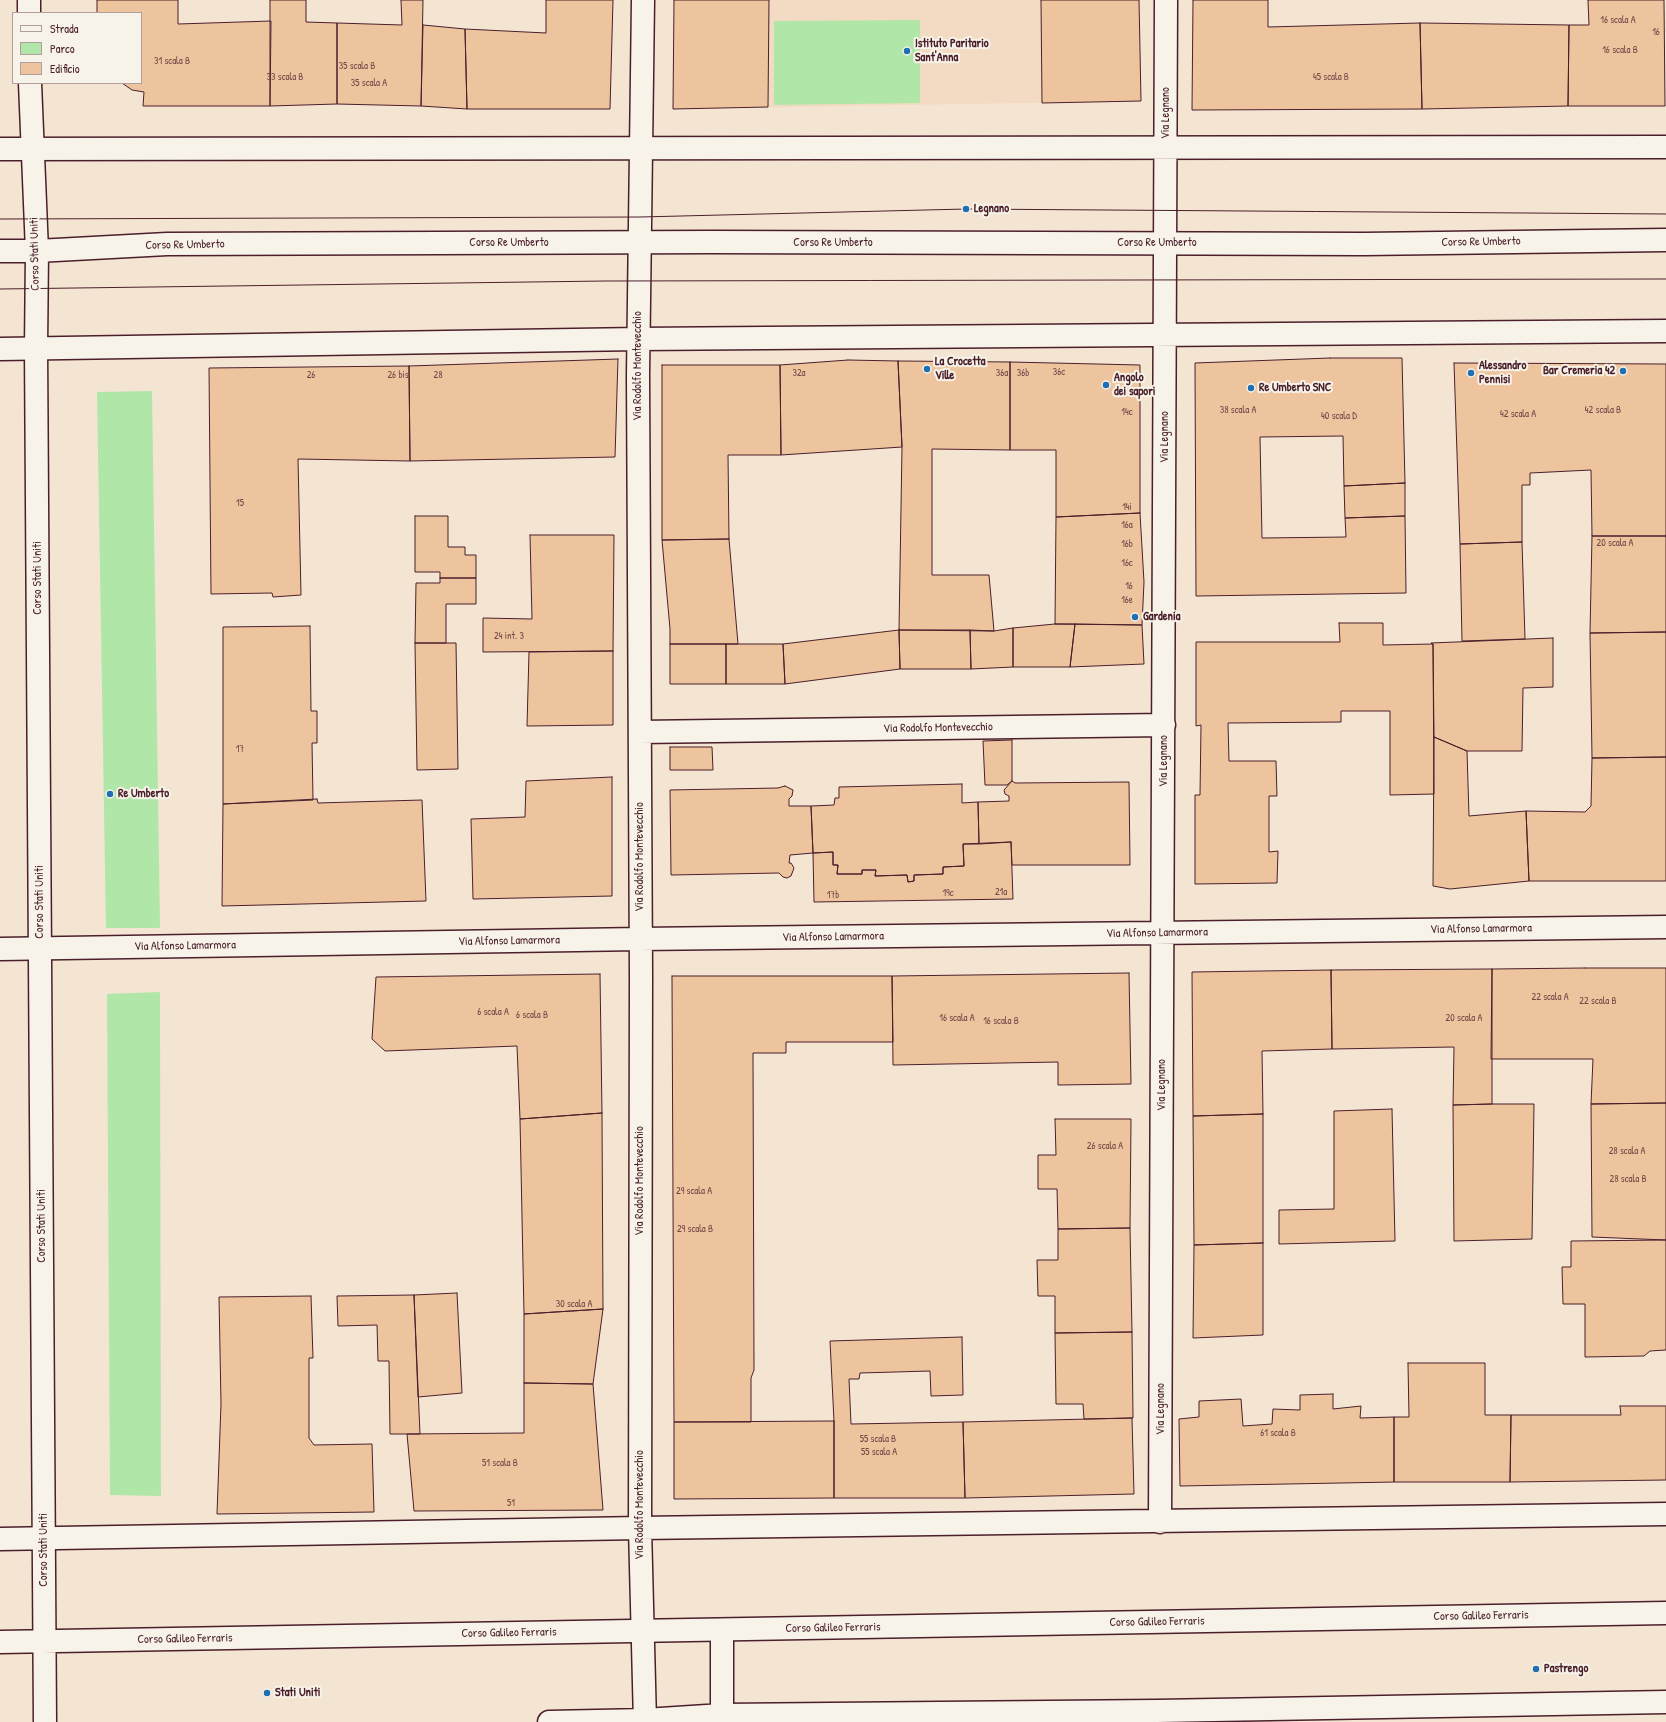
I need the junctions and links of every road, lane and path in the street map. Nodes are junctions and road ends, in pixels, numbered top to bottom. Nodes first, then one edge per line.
1 (29, 0) edge
2 (643, 0) edge
3 (1166, 0) edge
4 (29, 12) edge
5 (30, 84) edge
6 (1166, 147) junction
7 (1666, 147) edge
8 (641, 148) junction
9 (0, 149) edge
10 (32, 149) junction
11 (1666, 240) edge
12 (640, 242) junction
13 (1166, 243) junction
14 (0, 251) edge
15 (37, 251) junction
16 (1666, 331) edge
17 (1165, 336) junction
18 (638, 340) junction
19 (36, 348) junction
20 (0, 349) edge
21 (1164, 725) junction
22 (640, 732) junction
23 (1666, 927) edge
24 (1163, 933) junction
25 (640, 939) junction
26 (0, 949) edge
27 (40, 949) junction
28 (1666, 1514) edge
29 (1160, 1522) junction
30 (640, 1528) junction
31 (44, 1538) junction
32 (0, 1539) edge
33 (1666, 1613) edge
34 (722, 1630) junction
35 (642, 1631) junction
36 (0, 1642) edge
37 (44, 1642) junction
38 (1666, 1702) edge
39 (1157, 1716) edge
40 (722, 1719) edge
41 (758, 1719) edge
42 (645, 1721) edge
43 (45, 1722) edge
44 (549, 1722) edge

1 - 4 street
2 - 8 street, Via Rodolfo Montevecchio
3 - 6 street, Via Legnano
5 - 10 street, Corso Stati Uniti
6 - 7 street
6 - 8 street
6 - 13 street, Via Legnano
8 - 10 street
8 - 12 street, Via Rodolfo Montevecchio
9 - 10 street
10 - 15 street, Corso Stati Uniti
11 - 13 street, Corso Re Umberto
12 - 13 street, Corso Re Umberto
12 - 15 street, Corso Re Umberto
12 - 18 street, Via Rodolfo Montevecchio
13 - 17 street, Via Legnano
14 - 15 street, Corso Re Umberto
15 - 19 street, Corso Stati Uniti
16 - 17 street
17 - 18 street
17 - 21 street, Via Legnano
18 - 19 street
18 - 22 street, Via Rodolfo Montevecchio
19 - 20 street
19 - 27 street, Corso Stati Uniti
21 - 22 street, Via Rodolfo Montevecchio
21 - 24 street, Via Legnano
22 - 25 street, Via Rodolfo Montevecchio
23 - 24 street, Via Alfonso Lamarmora
24 - 25 street, Via Alfonso Lamarmora
24 - 29 street, Via Legnano
25 - 27 street, Via Alfonso Lamarmora
25 - 30 street, Via Rodolfo Montevecchio
26 - 27 street, Via Alfonso Lamarmora
27 - 31 street, Corso Stati Uniti
28 - 29 street
29 - 30 street
30 - 31 street
30 - 35 street, Via Rodolfo Montevecchio
31 - 32 street
31 - 37 street, Corso Stati Uniti
33 - 34 street, Corso Galileo Ferraris
34 - 35 street, Corso Galileo Ferraris
34 - 40 street
35 - 37 street, Corso Galileo Ferraris
35 - 42 street, Via Rodolfo Montevecchio
36 - 37 street, Corso Galileo Ferraris
37 - 43 street, Corso Stati Uniti
38 - 39 street
39 - 41 street
40 - 41 street
40 - 42 street
42 - 44 street

